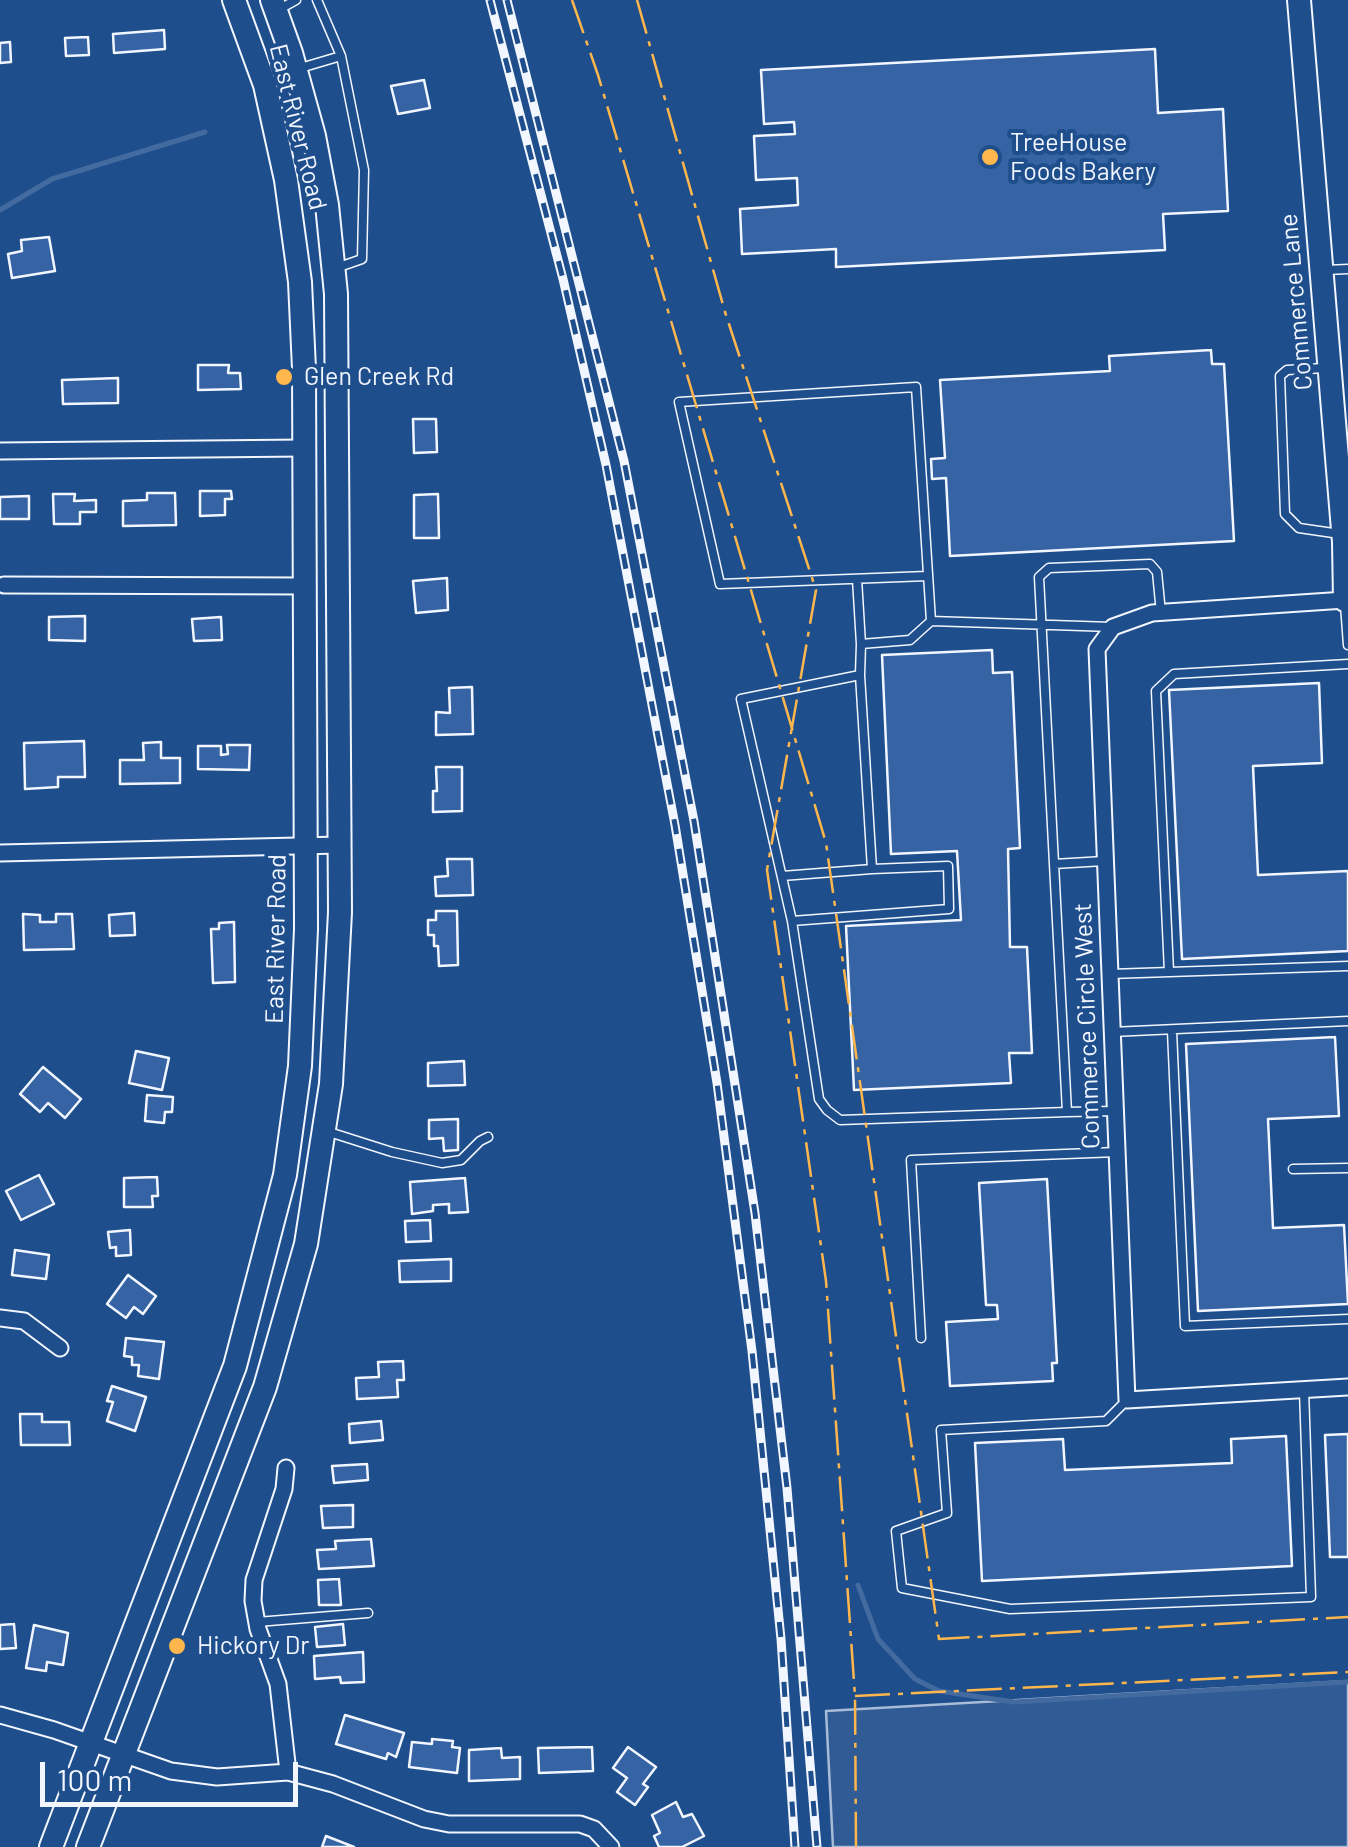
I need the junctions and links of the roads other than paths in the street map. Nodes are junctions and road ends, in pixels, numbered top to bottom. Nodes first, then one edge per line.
1 (234, 0) edge
2 (317, 0) edge
3 (1300, 0) edge
4 (281, 4) edge
5 (341, 56) junction
6 (296, 70) junction
7 (334, 268) junction
8 (1348, 269) edge
9 (1321, 271) junction
10 (1329, 368) junction
11 (1340, 408) edge
12 (294, 448) junction
13 (0, 451) edge
14 (1343, 535) junction
15 (926, 576) junction
16 (857, 579) junction
17 (4, 585) dead end
18 (304, 586) junction
19 (1346, 600) edge
20 (1161, 613) junction
21 (931, 621) junction
22 (1041, 625) junction
23 (1113, 628) junction
24 (860, 644) junction
25 (1348, 645) edge
26 (1348, 664) edge
27 (860, 675) junction
28 (305, 845) junction
29 (340, 845) junction
30 (0, 854) edge
31 (1105, 861) junction
32 (1054, 864) junction
33 (872, 869) junction
34 (782, 876) junction
35 (792, 921) junction
36 (1348, 966) edge
37 (1170, 972) junction
38 (1110, 974) junction
39 (1348, 1021) edge
40 (1172, 1031) junction
41 (1112, 1032) junction
42 (1115, 1111) junction
43 (1067, 1112) junction
44 (325, 1130) junction
45 (488, 1137) dead end
46 (1117, 1152) junction
47 (1348, 1168) edge
48 (1292, 1169) dead end
49 (0, 1318) edge
50 (1348, 1319) edge
51 (921, 1338) dead end
52 (60, 1348) dead end
53 (1348, 1388) edge
54 (1304, 1390) junction
55 (1127, 1400) junction
56 (286, 1468) dead end
57 (368, 1613) dead end
58 (257, 1622) junction
59 (0, 1715) edge
60 (90, 1742) junction
61 (122, 1754) junction
62 (288, 1772) junction
63 (52, 1847) edge
64 (88, 1847) edge
65 (611, 1847) edge

1 - 12 main road, East River Road
2 - 5 lane
3 - 9 main road, Commerce Lane
4 - 6 main road, East River Road
5 - 6 lane
5 - 7 lane
6 - 7 main road, East River Road
7 - 29 main road, East River Road
8 - 9 lane
9 - 10 main road, Commerce Lane
10 - 11 main road, Commerce Lane
10 - 14 lane
11 - 14 main road, Commerce Lane
12 - 13 street
12 - 18 main road, East River Road
14 - 19 main road, Commerce Lane
15 - 16 lane
15 - 16 lane
15 - 21 lane
16 - 24 lane
17 - 18 street
18 - 28 main road, East River Road
19 - 20 street
19 - 25 lane
20 - 22 lane
20 - 23 street
21 - 22 lane
21 - 24 lane
22 - 23 lane
22 - 32 lane
23 - 31 street, Commerce Circle West
24 - 27 lane
26 - 37 lane
27 - 33 lane
27 - 34 lane
28 - 29 street
28 - 30 street
28 - 60 main road, East River Road
29 - 44 main road, East River Road
31 - 32 lane
31 - 38 street, Commerce Circle West
32 - 43 lane
33 - 34 lane
33 - 35 lane
34 - 35 lane
35 - 43 lane
36 - 37 lane
37 - 38 lane
38 - 41 street, Commerce Circle West
39 - 40 lane
40 - 41 lane
40 - 50 lane
41 - 42 street, Commerce Circle West
42 - 43 lane
42 - 46 street, Commerce Circle West
44 - 45 lane
44 - 61 main road, East River Road
46 - 51 lane
46 - 55 street, Commerce Circle West
47 - 48 lane
49 - 52 street
53 - 54 street
54 - 55 street
54 - 55 lane
56 - 58 street
57 - 58 lane
58 - 62 street
59 - 60 street
60 - 61 street
60 - 63 main road, East River Road
61 - 62 street
61 - 64 main road, East River Road
62 - 65 street

